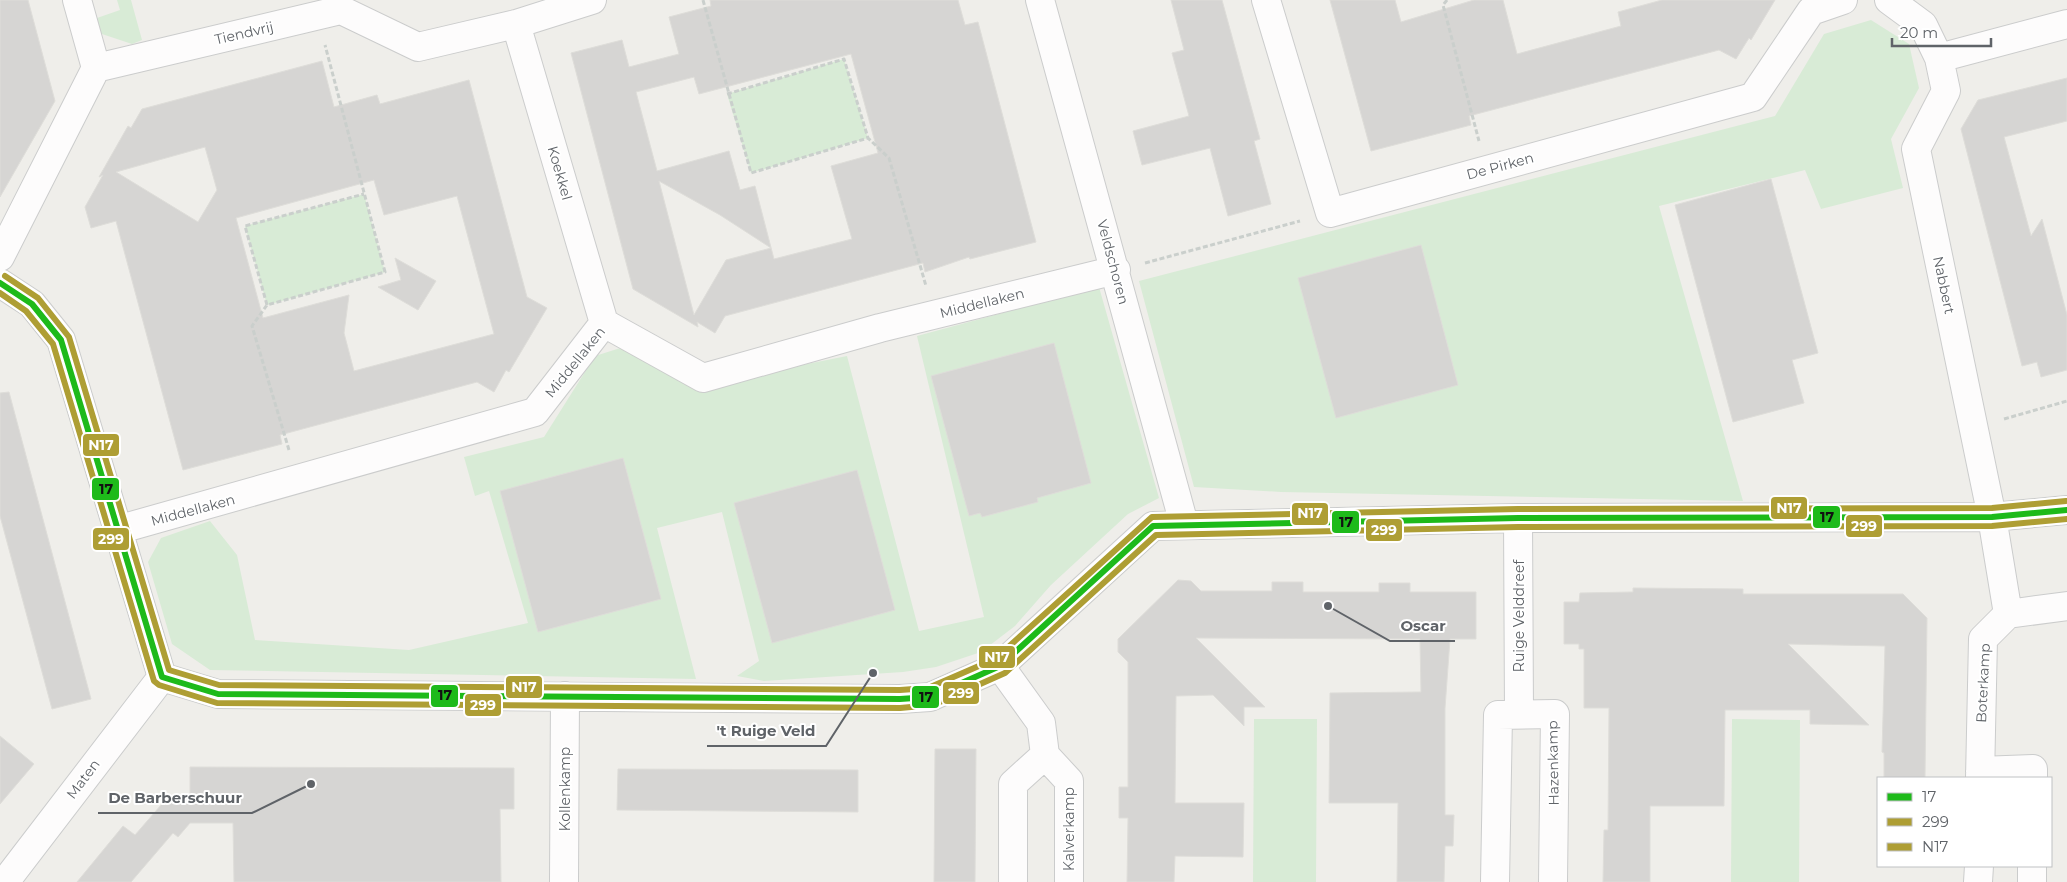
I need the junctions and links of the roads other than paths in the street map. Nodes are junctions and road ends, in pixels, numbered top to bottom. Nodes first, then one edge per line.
1 (77, 0) edge
2 (592, 0) edge
3 (1040, 0) edge
4 (1266, 0) edge
5 (1840, 0) edge
6 (1888, 0) edge
7 (516, 24) junction
8 (2067, 24) edge
9 (1939, 58) junction
10 (96, 68) junction
11 (0, 257) edge
12 (1116, 270) junction
13 (0, 283) edge
14 (604, 323) junction
15 (2067, 510) edge
16 (1992, 517) junction
17 (1518, 518) junction
18 (1184, 524) junction
19 (118, 530) junction
20 (2067, 606) edge
21 (2008, 614) junction
22 (1000, 666) junction
23 (162, 677) junction
24 (566, 696) junction
25 (1519, 714) junction
26 (1045, 755) junction
27 (1980, 775) edge
28 (2033, 777) edge
29 (1978, 867) edge
30 (2032, 867) edge
31 (5, 882) edge
32 (564, 882) edge
33 (1013, 882) edge
34 (1069, 882) edge
35 (1495, 882) edge
36 (1553, 882) edge
37 (1978, 882) edge
38 (2032, 882) edge

1 - 10 street
2 - 7 street, Tiendvrij
3 - 12 street, Veldschoren
4 - 5 street, De Pirken
6 - 9 street
7 - 10 street, Tiendvrij
7 - 14 street, Koekkel
8 - 9 street
9 - 16 street, Nabbert
10 - 11 street
12 - 14 street, Middellaken
12 - 18 street, Veldschoren
13 - 19 street
14 - 19 street, Middellaken
15 - 16 street
16 - 17 street
16 - 21 street
17 - 18 street
17 - 25 street, Ruige Velddreef
18 - 22 street
19 - 23 street
20 - 21 street
21 - 27 street, Boterkamp
22 - 24 street
22 - 26 street
23 - 24 street
23 - 31 street, Maten
24 - 32 street, Kollenkamp
25 - 35 street, Hazenkamp
25 - 36 street, Hazenkamp
26 - 33 street
26 - 34 street, Kalverkamp
27 - 28 street, Boterkamp
29 - 37 street
30 - 38 street

